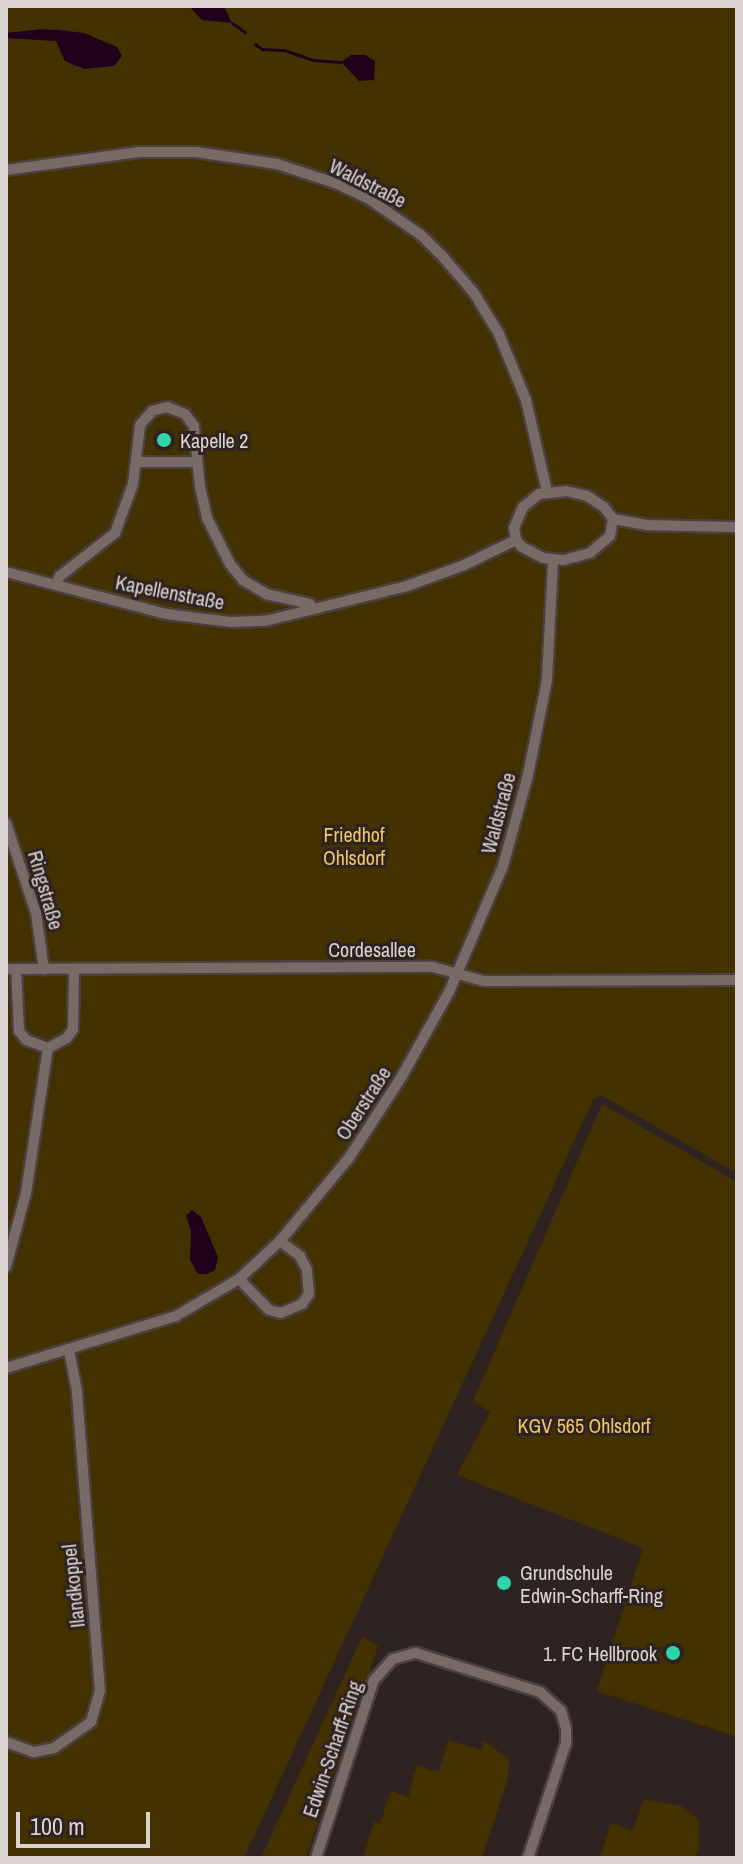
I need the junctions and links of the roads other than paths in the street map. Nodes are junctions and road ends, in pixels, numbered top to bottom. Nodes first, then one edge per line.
1 (6, 170) edge
2 (137, 462) junction
3 (197, 462) junction
4 (547, 492) junction
5 (613, 519) junction
6 (737, 527) edge
7 (516, 540) junction
8 (553, 560) junction
9 (6, 572) edge
10 (56, 584) junction
11 (324, 606) junction
12 (6, 823) edge
13 (11, 969) edge
14 (44, 969) junction
15 (74, 969) junction
16 (459, 973) junction
17 (737, 980) edge
18 (48, 1048) junction
19 (280, 1241) junction
20 (6, 1267) edge
21 (239, 1279) junction
22 (69, 1351) junction
23 (10, 1367) edge
24 (6, 1742) edge
25 (316, 1858) edge
26 (528, 1858) edge

1 - 4 street, Waldstraße
2 - 3 street
2 - 3 street, Kapellenstraße
2 - 10 street, Kapellenstraße
3 - 11 street, Kapellenstraße
4 - 5 street
4 - 7 street
5 - 6 street
5 - 8 street
7 - 8 street
7 - 11 street, Kapellenstraße
8 - 16 street, Waldstraße
9 - 10 street, Kapellenstraße
10 - 11 street, Kapellenstraße
12 - 14 street, Ringstraße
13 - 14 street, Cordesallee
13 - 18 street
14 - 15 street, Cordesallee
15 - 16 street, Cordesallee
15 - 18 street
16 - 17 street, Cordesallee
16 - 19 street, Oberstraße
18 - 20 street
19 - 21 street, Oberstraße
19 - 21 street
21 - 22 street, Oberstraße
22 - 23 street, Oberstraße
22 - 24 street, Ilandkoppel
25 - 26 street, Edwin-Scharff-Ring

